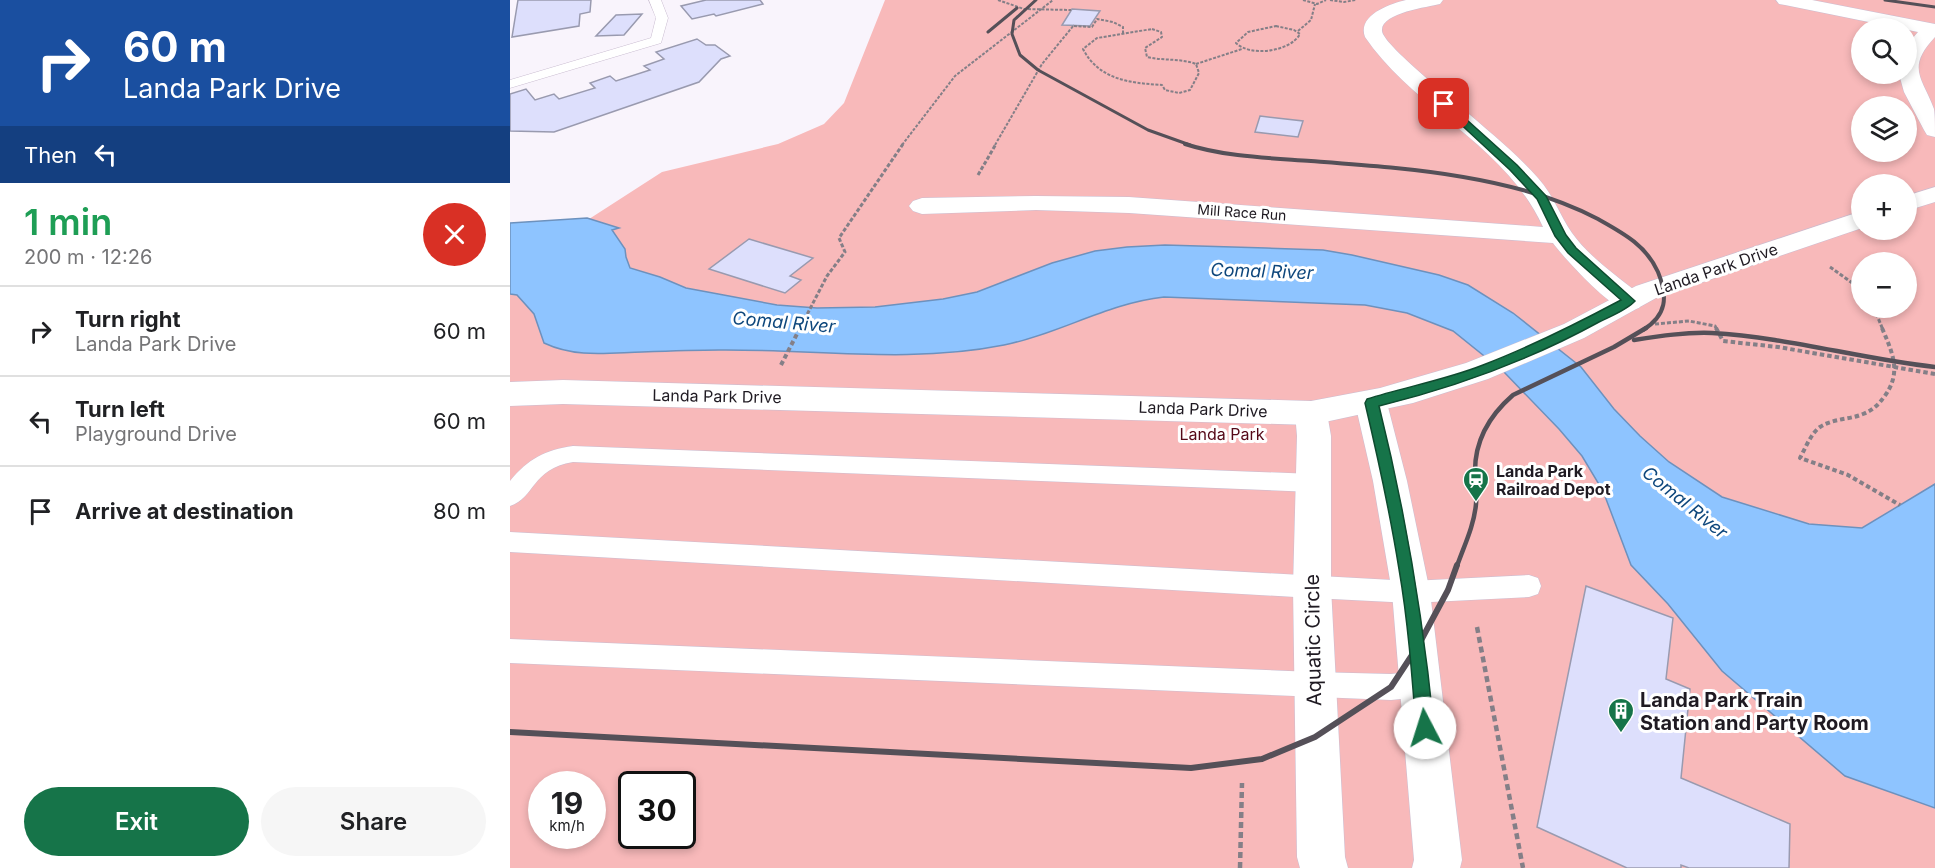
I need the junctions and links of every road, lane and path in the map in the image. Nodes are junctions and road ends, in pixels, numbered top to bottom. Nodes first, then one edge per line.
1 (655, 0) edge
2 (998, 0) edge
3 (1053, 0) edge
4 (1303, 0) edge
5 (1328, 0) edge
6 (1356, 0) edge
7 (1434, 0) edge
8 (1785, 0) edge
9 (1315, 4) junction
10 (1040, 9) junction
11 (1071, 10) dead end
12 (1933, 30) edge
13 (1298, 31) junction
14 (1123, 34) junction
15 (1242, 50) junction
16 (1196, 64) junction
17 (510, 84) edge
18 (1933, 122) edge
19 (1935, 194) edge
20 (1917, 200) edge
21 (962, 205) junction
22 (922, 206) dead end
23 (1851, 223) edge
24 (1561, 236) junction
25 (1830, 267) dead end
26 (1851, 282) edge
27 (1629, 301) junction
28 (1878, 318) edge
29 (1647, 322) dead end
30 (1893, 368) junction
31 (778, 371) dead end
32 (1935, 374) edge
33 (510, 394) edge
34 (1371, 403) junction
35 (1311, 412) junction
36 (1313, 483) junction
37 (510, 497) edge
38 (1900, 505) dead end
39 (510, 542) edge
40 (1528, 586) dead end
41 (1312, 587) junction
42 (1411, 592) junction
43 (1477, 627) dead end
44 (510, 651) edge
45 (1421, 684) junction
46 (1314, 685) junction
47 (1242, 783) dead end
48 (1240, 868) edge
49 (1324, 868) edge
50 (1436, 868) edge
51 (1523, 868) edge

1 - 17 lane
2 - 10 path
3 - 10 path
4 - 9 path
5 - 6 path
5 - 9 path
7 - 24 street
8 - 12 street
9 - 13 path
10 - 11 path
10 - 31 path
12 - 18 street
13 - 15 path
13 - 15 path
14 - 16 path
14 - 16 path
14 - 21 path
15 - 16 path
19 - 20 street
21 - 22 street, Mill Race Run
21 - 24 street, Mill Race Run
23 - 27 street, Landa Park Drive
24 - 27 street
25 - 26 path
27 - 34 street, Landa Park Drive
28 - 30 path
29 - 30 path
30 - 32 path
30 - 38 path
33 - 35 street, Landa Park Drive
34 - 35 street, Landa Park Drive
34 - 42 street
35 - 36 street, Aquatic Circle
36 - 37 lane
36 - 41 street, Aquatic Circle
39 - 41 lane
40 - 42 lane
41 - 42 lane
41 - 46 street, Aquatic Circle
42 - 45 street
43 - 51 path
44 - 46 lane
45 - 46 lane
45 - 50 street
46 - 49 street, Aquatic Circle
47 - 48 path

